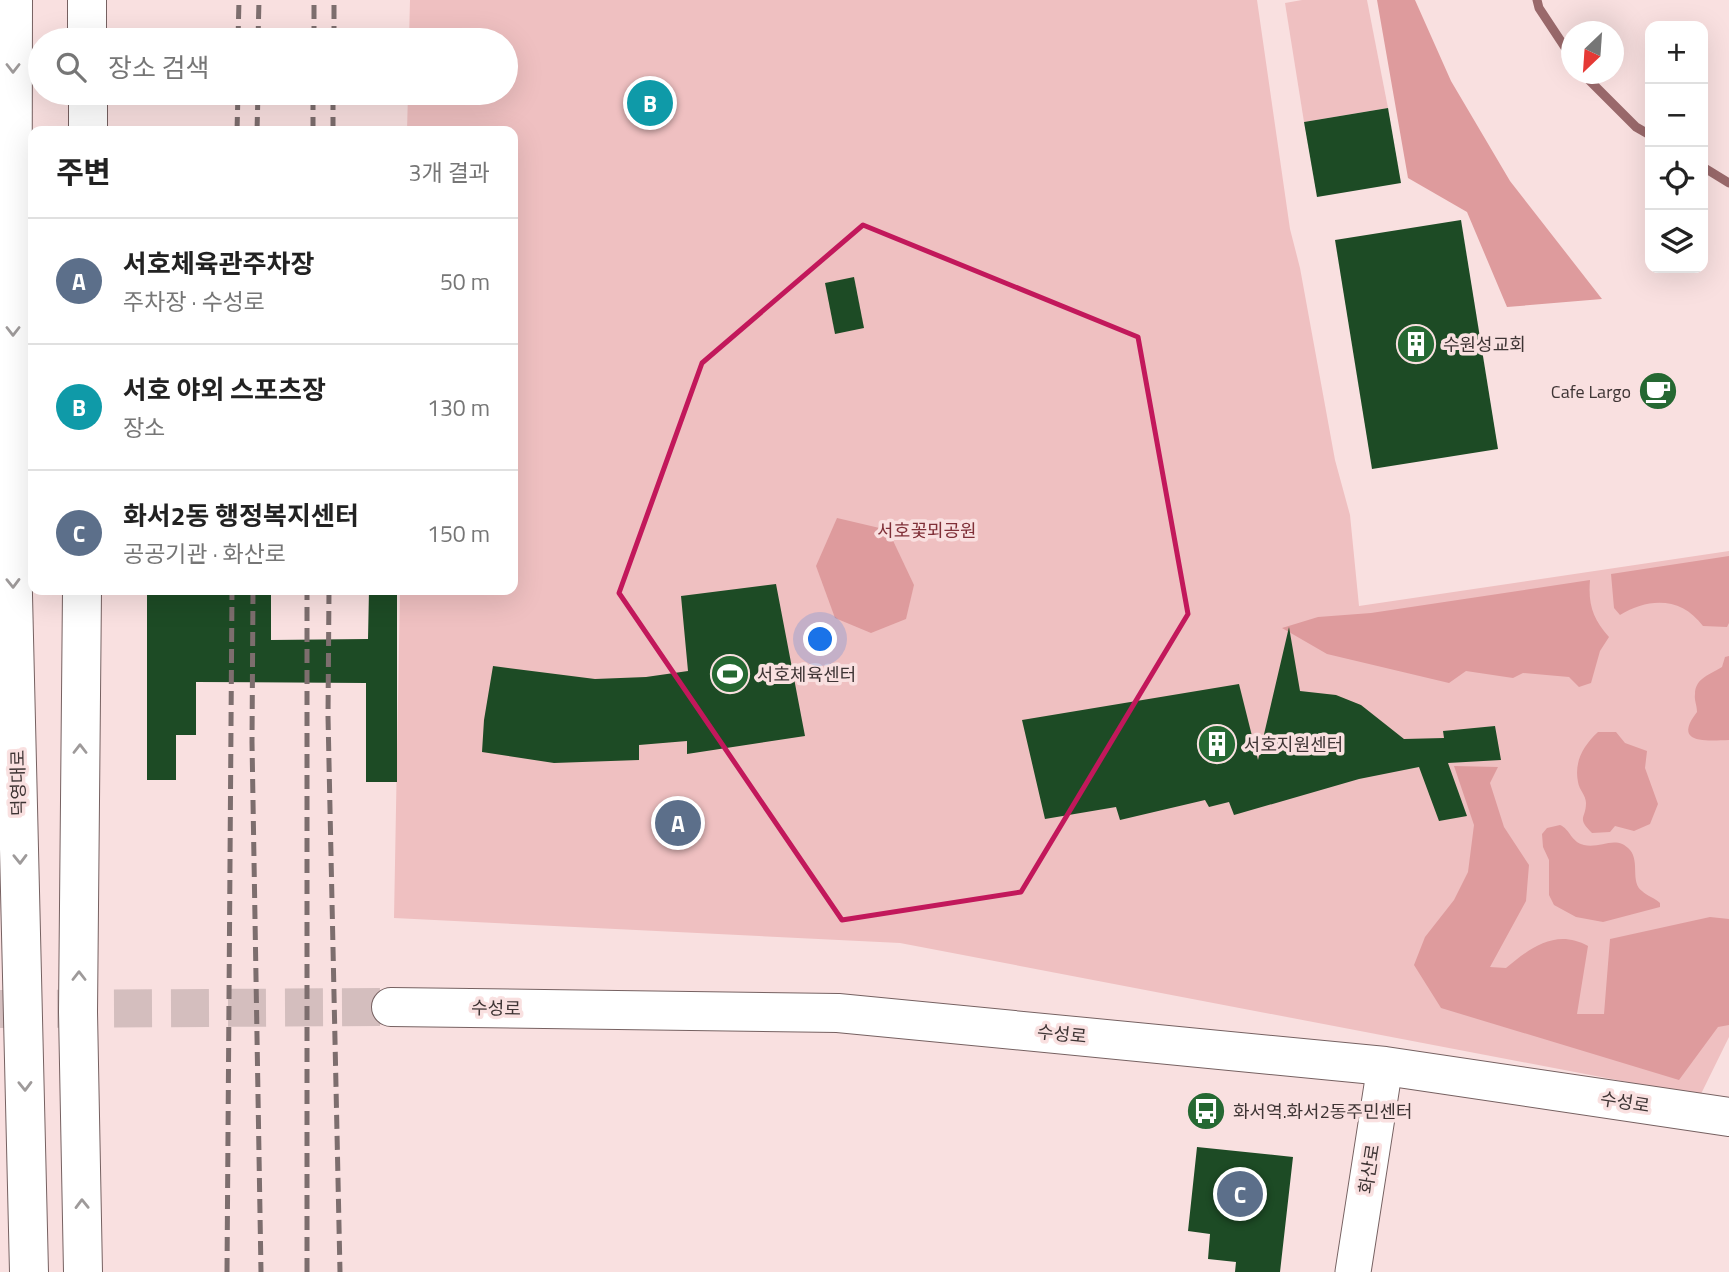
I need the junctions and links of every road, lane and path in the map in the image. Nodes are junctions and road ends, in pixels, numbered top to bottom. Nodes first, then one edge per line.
1 (13, 0) edge
2 (87, 0) edge
3 (88, 28) edge
4 (88, 105) edge
5 (88, 126) edge
6 (12, 482) junction
7 (0, 526) edge
8 (82, 595) edge
9 (391, 1007) tunnel mouth
10 (1385, 1066) junction
11 (1729, 1117) edge
12 (29, 1272) edge
13 (83, 1272) edge
14 (1353, 1272) edge

1 -> 6 main road, 덕영대로
2 - 3 main road
4 - 5 main road
6 - 7 main road
6 -> 12 main road, 덕영대로
13 -> 8 main road
9 - 10 main road, 수성로
10 - 11 main road, 수성로
10 - 14 street, 화산로

